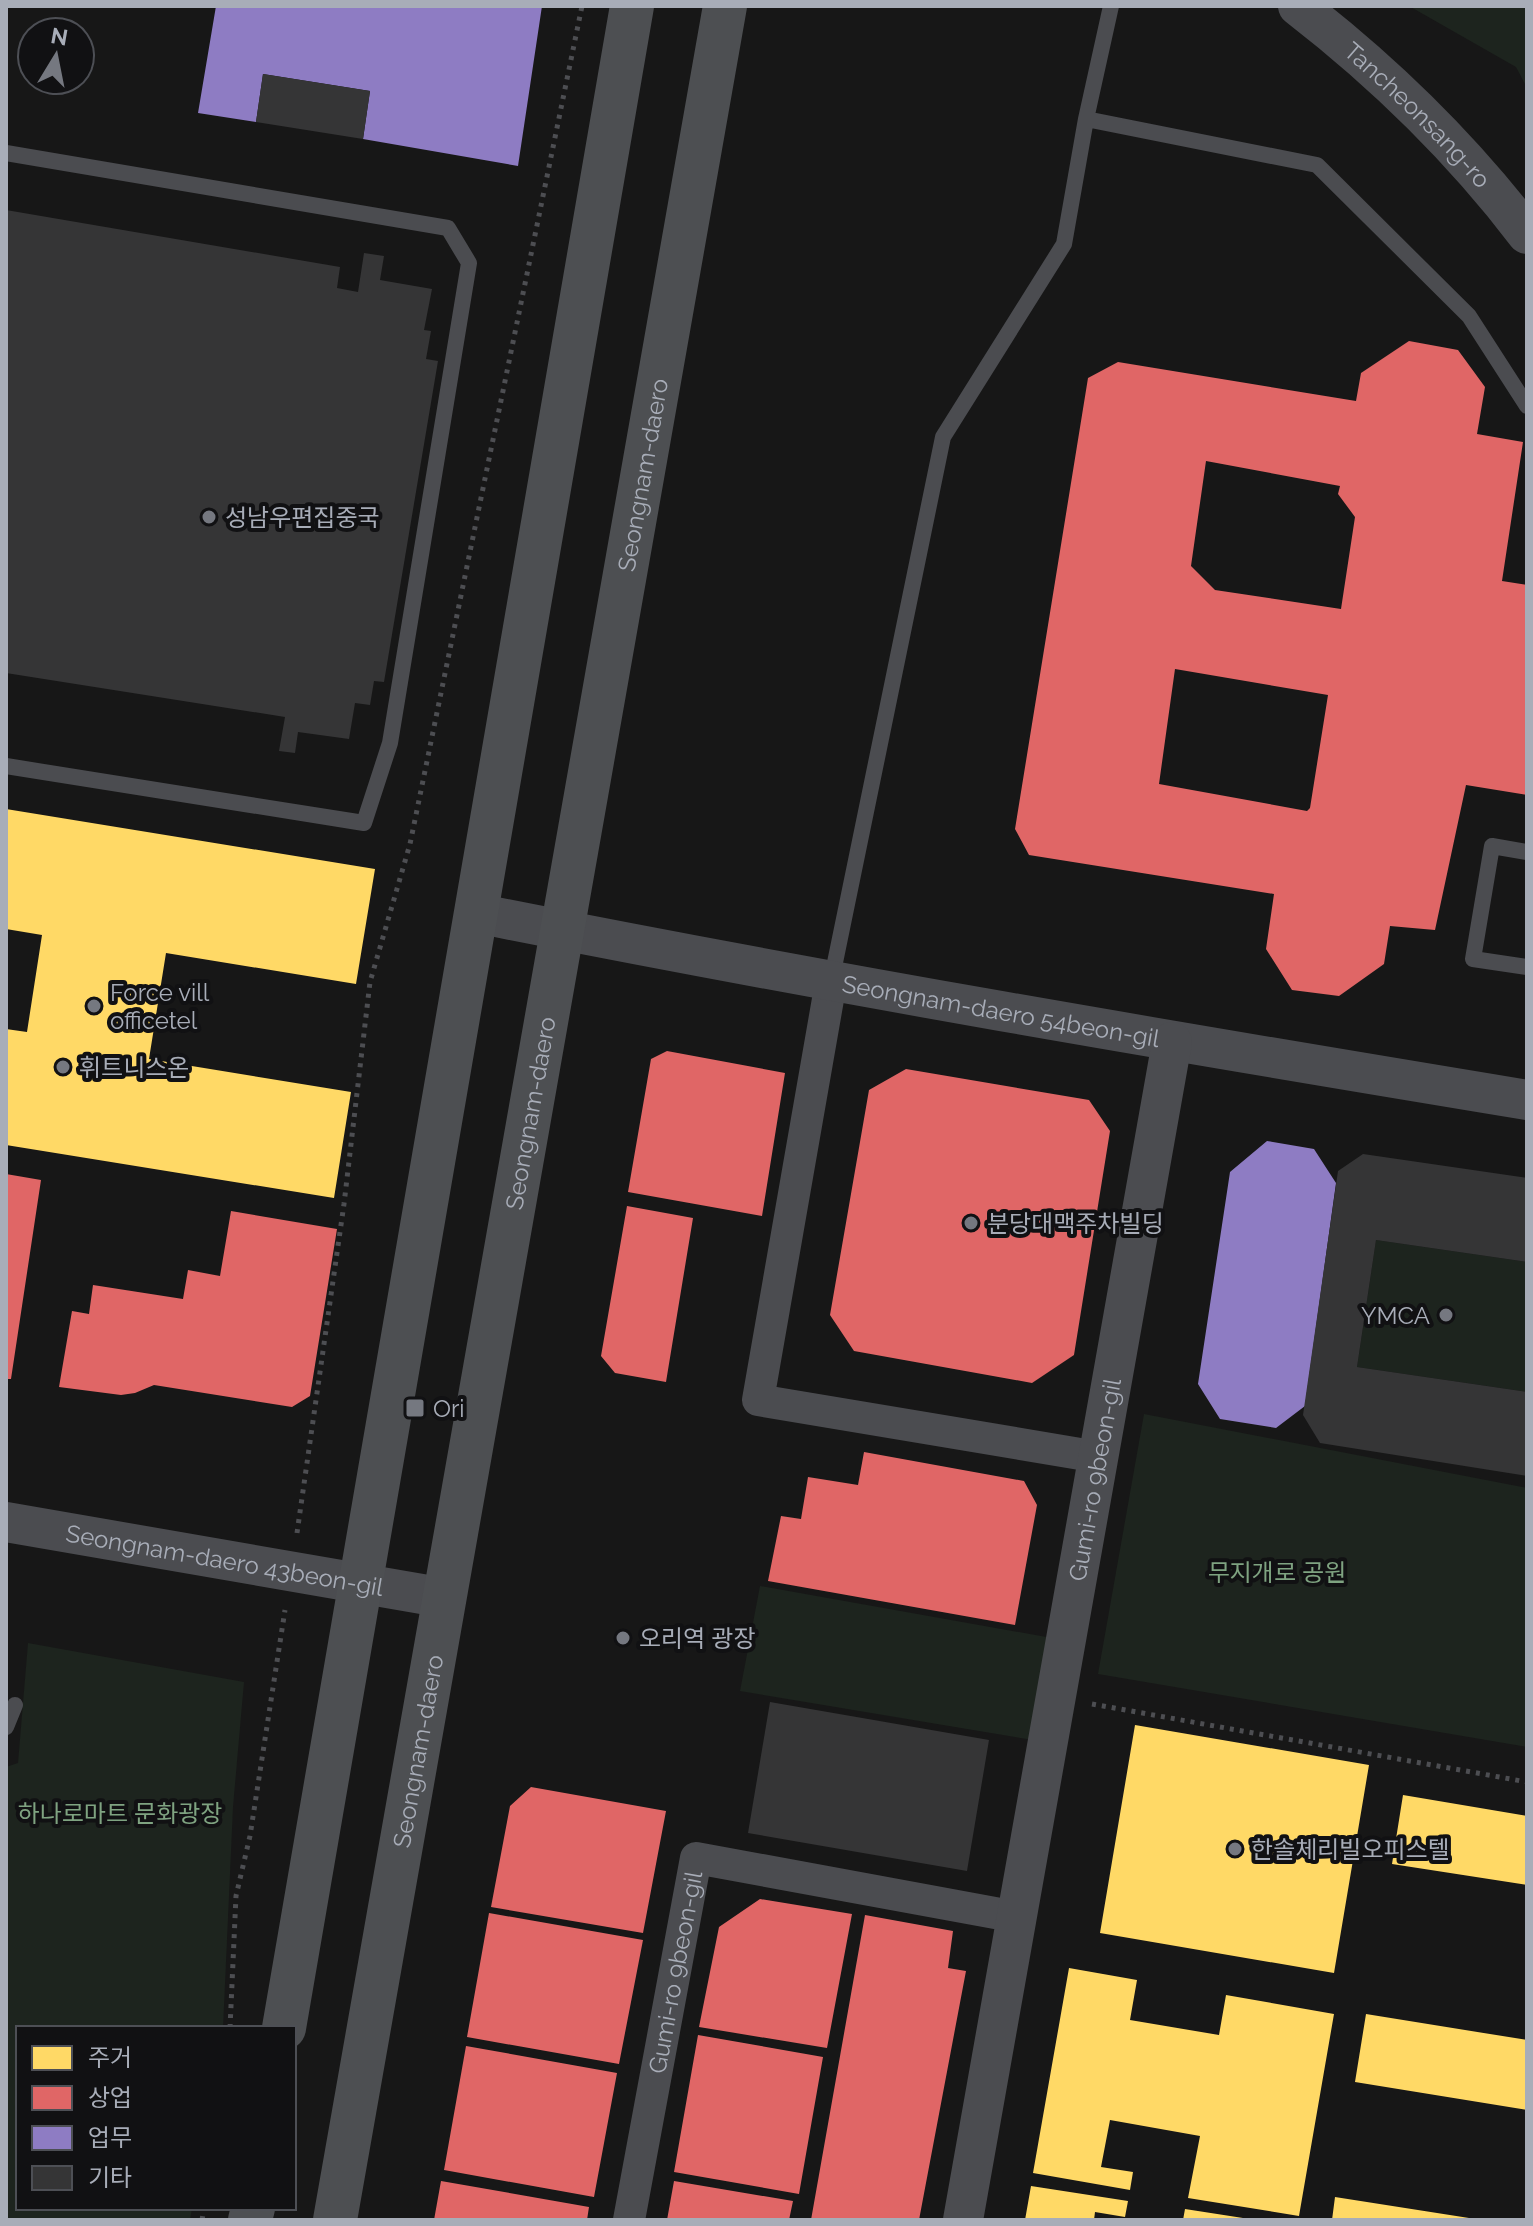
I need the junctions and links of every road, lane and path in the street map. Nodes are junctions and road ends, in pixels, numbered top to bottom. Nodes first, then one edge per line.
1 (582, 6) edge
2 (632, 6) edge
3 (725, 6) edge
4 (1111, 6) edge
5 (1298, 6) edge
6 (1086, 119) junction
7 (6, 153) edge
8 (1527, 234) edge
9 (1527, 406) edge
10 (6, 766) edge
11 (1527, 852) edge
12 (476, 913) junction
13 (562, 930) junction
14 (1527, 967) edge
15 (831, 982) junction
16 (1172, 1042) junction
17 (1527, 1100) edge
18 (1098, 1457) junction
19 (6, 1522) edge
20 (291, 1572) junction
21 (360, 1584) junction
22 (445, 1598) junction
23 (1056, 1698) junction
24 (15, 1705) dead end
25 (6, 1727) edge
26 (1527, 1782) edge
27 (1017, 1917) junction
28 (230, 2026) edge
29 (284, 2026) edge
30 (335, 2220) edge
31 (629, 2220) edge
32 (963, 2220) edge

1 - 20 path
2 - 12 main road
3 - 13 main road, Seongnam-daero
4 - 6 lane
5 - 8 street, Tancheonsang-ro
6 - 9 lane
6 - 15 lane
7 - 10 lane
11 - 14 lane
12 - 13 street, Seongnam-daero 54beon-gil
12 - 21 main road
13 - 15 street, Seongnam-daero 54beon-gil
13 - 22 main road, Seongnam-daero
15 - 16 street, Seongnam-daero 54beon-gil
15 - 18 street
16 - 17 street, Seongnam-daero 54beon-gil
16 - 18 street, Gumi-ro 9beon-gil
18 - 23 street, Gumi-ro 9beon-gil
19 - 20 street, Seongnam-daero 43beon-gil
20 - 21 street, Seongnam-daero 43beon-gil
20 - 28 path
21 - 22 street, Seongnam-daero 43beon-gil
21 - 29 main road
22 - 30 main road, Seongnam-daero
23 - 26 path
23 - 27 street, Gumi-ro 9beon-gil
24 - 25 lane
27 - 31 street, Gumi-ro 9beon-gil
27 - 32 street, Gumi-ro 9beon-gil

